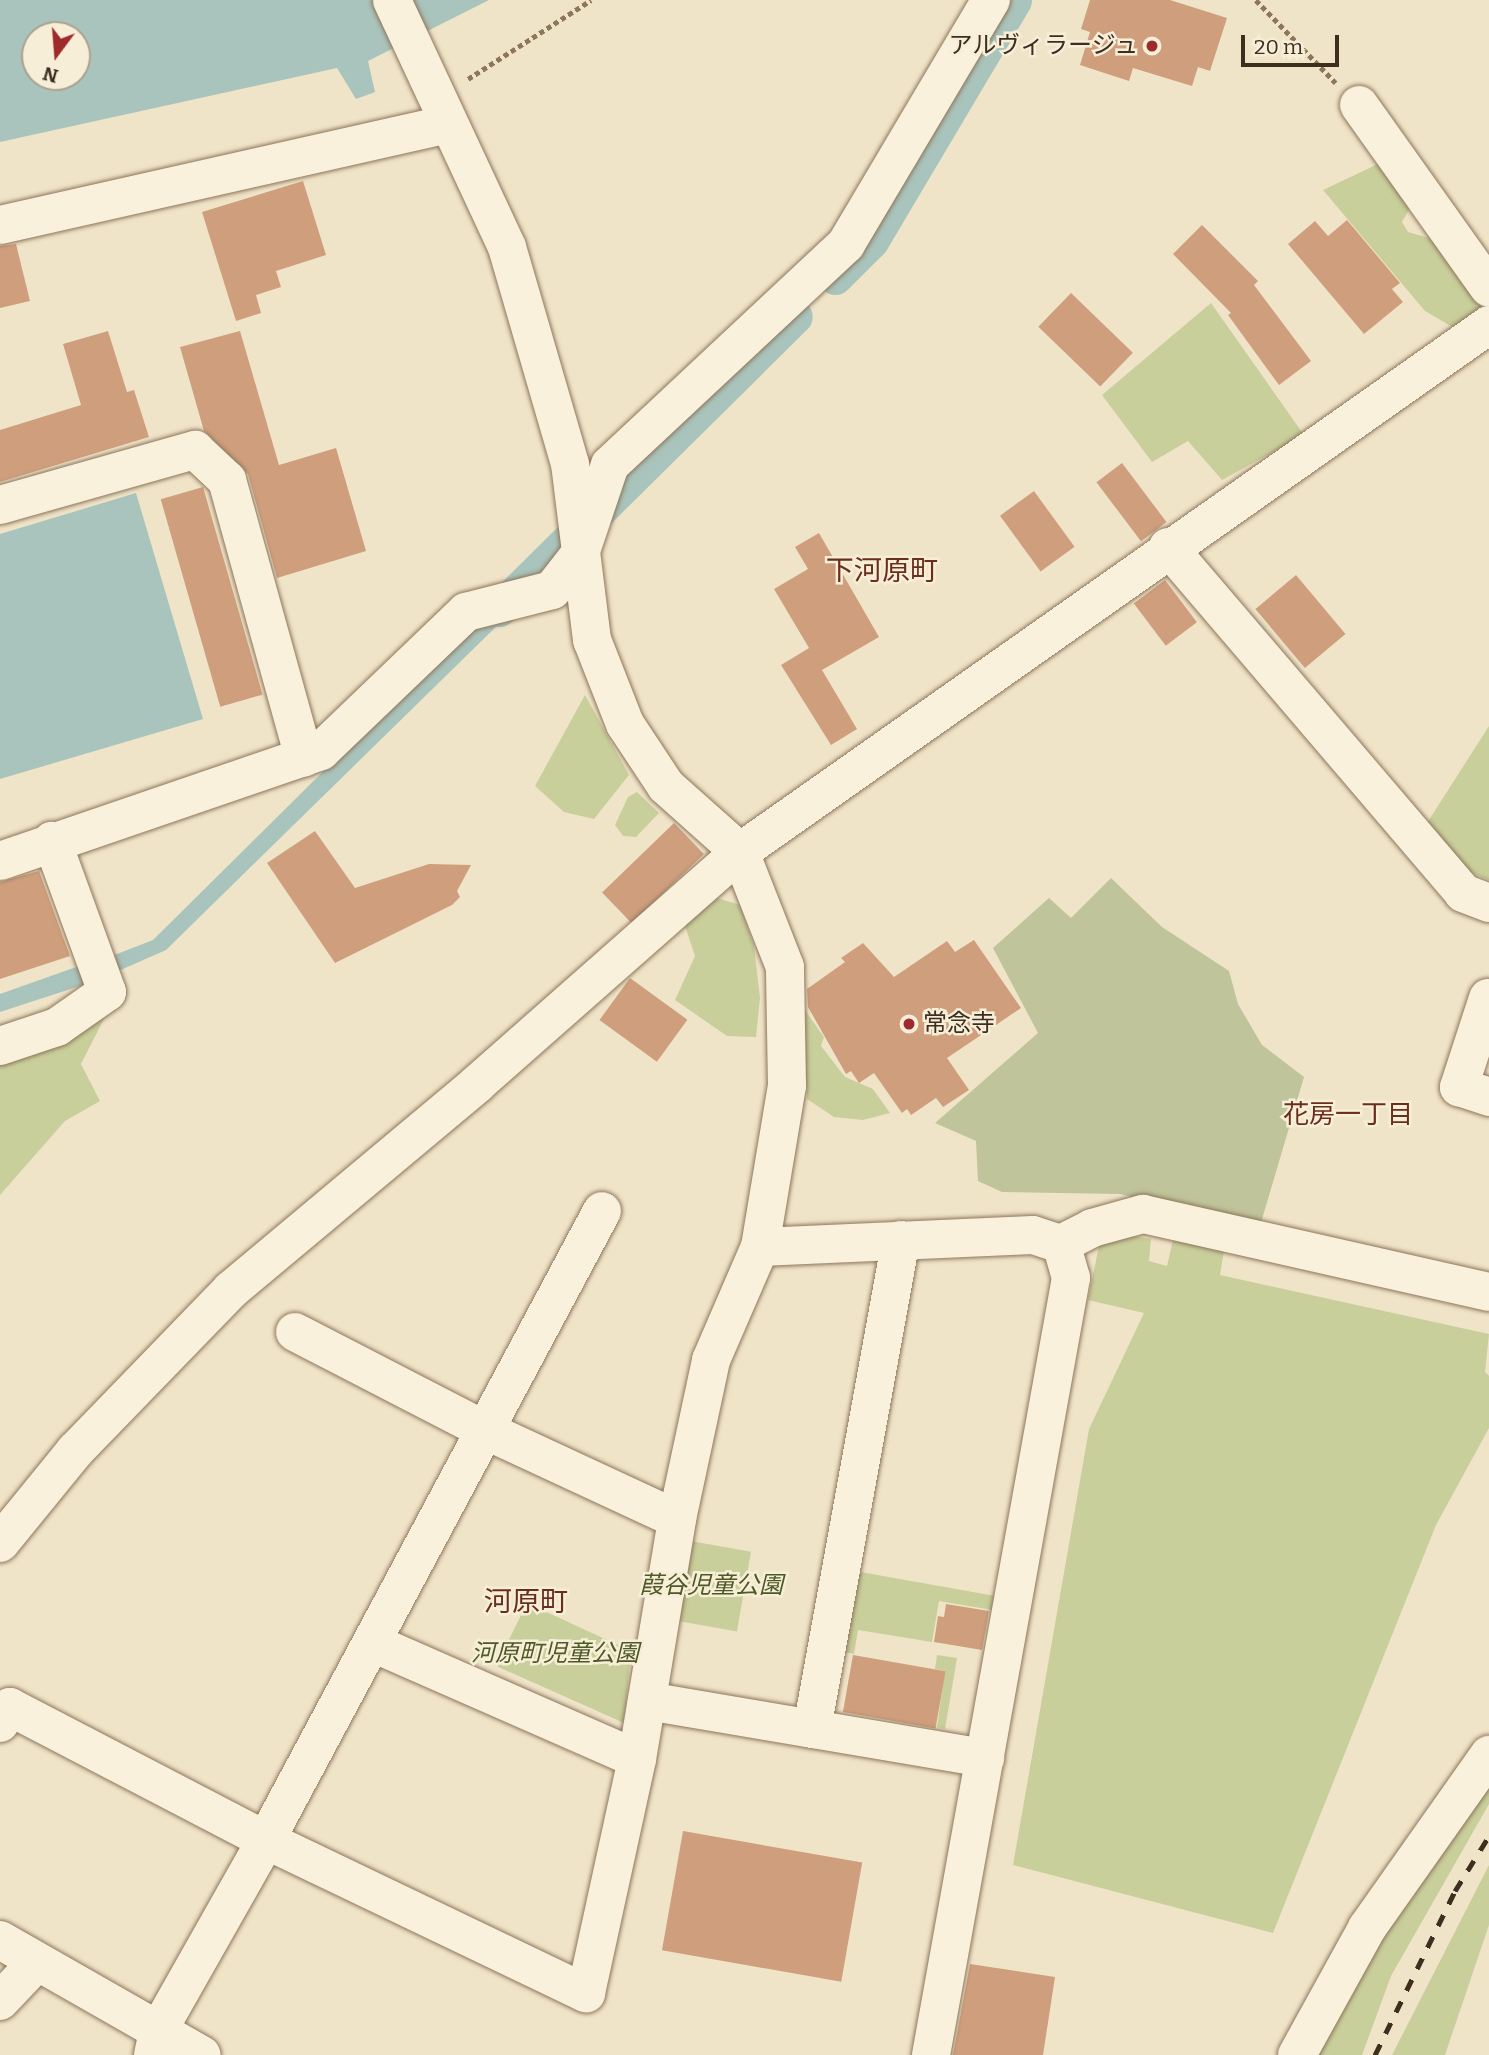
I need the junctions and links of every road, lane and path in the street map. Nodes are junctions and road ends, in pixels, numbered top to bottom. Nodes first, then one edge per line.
1 (392, 0) edge
2 (592, 0) edge
3 (990, 0) edge
4 (1255, 0) edge
5 (443, 83) junction
6 (1359, 105) joint
7 (448, 124) junction
8 (0, 226) edge
9 (1489, 288) edge
10 (1489, 325) edge
11 (0, 505) edge
12 (1168, 547) junction
13 (580, 554) junction
14 (304, 757) junction
15 (52, 841) junction
16 (740, 852) junction
17 (0, 861) edge
18 (1489, 902) edge
19 (1488, 998) edge
20 (0, 1046) edge
21 (1489, 1097) edge
22 (602, 1211) dead end
23 (901, 1241) junction
24 (1061, 1244) junction
25 (760, 1247) junction
26 (1489, 1292) edge
27 (295, 1332) dead end
28 (487, 1431) junction
29 (677, 1519) junction
30 (0, 1543) edge
31 (373, 1643) junction
32 (647, 1701) junction
33 (0, 1723) edge
34 (812, 1729) junction
35 (1489, 1755) edge
36 (985, 1758) junction
37 (637, 1759) junction
38 (266, 1840) junction
39 (0, 1940) edge
40 (36, 1963) junction
41 (0, 2001) edge
42 (156, 2043) edge
43 (201, 2055) edge
44 (930, 2055) edge
45 (1297, 2055) edge

1 - 5 street
2 - 5 path
3 - 13 street
4 - 6 path
5 - 7 street
6 - 9 street
7 - 8 street
7 - 13 street
10 - 12 street
11 - 14 street
12 - 16 street
12 - 18 street
13 - 14 street
13 - 16 street
14 - 15 street
15 - 17 street
15 - 20 street
16 - 25 street
16 - 30 street
19 - 21 street
22 - 28 street
23 - 24 street
23 - 25 street
23 - 34 street
24 - 26 street
24 - 36 street
25 - 29 street
27 - 28 street
28 - 29 street
28 - 31 street
29 - 32 street
31 - 37 street
31 - 38 street
32 - 34 street
32 - 37 street
33 - 38 street
34 - 36 street
35 - 45 street
36 - 44 street
37 - 38 street
38 - 42 street
39 - 40 street
40 - 41 street
40 - 42 street
42 - 43 street

